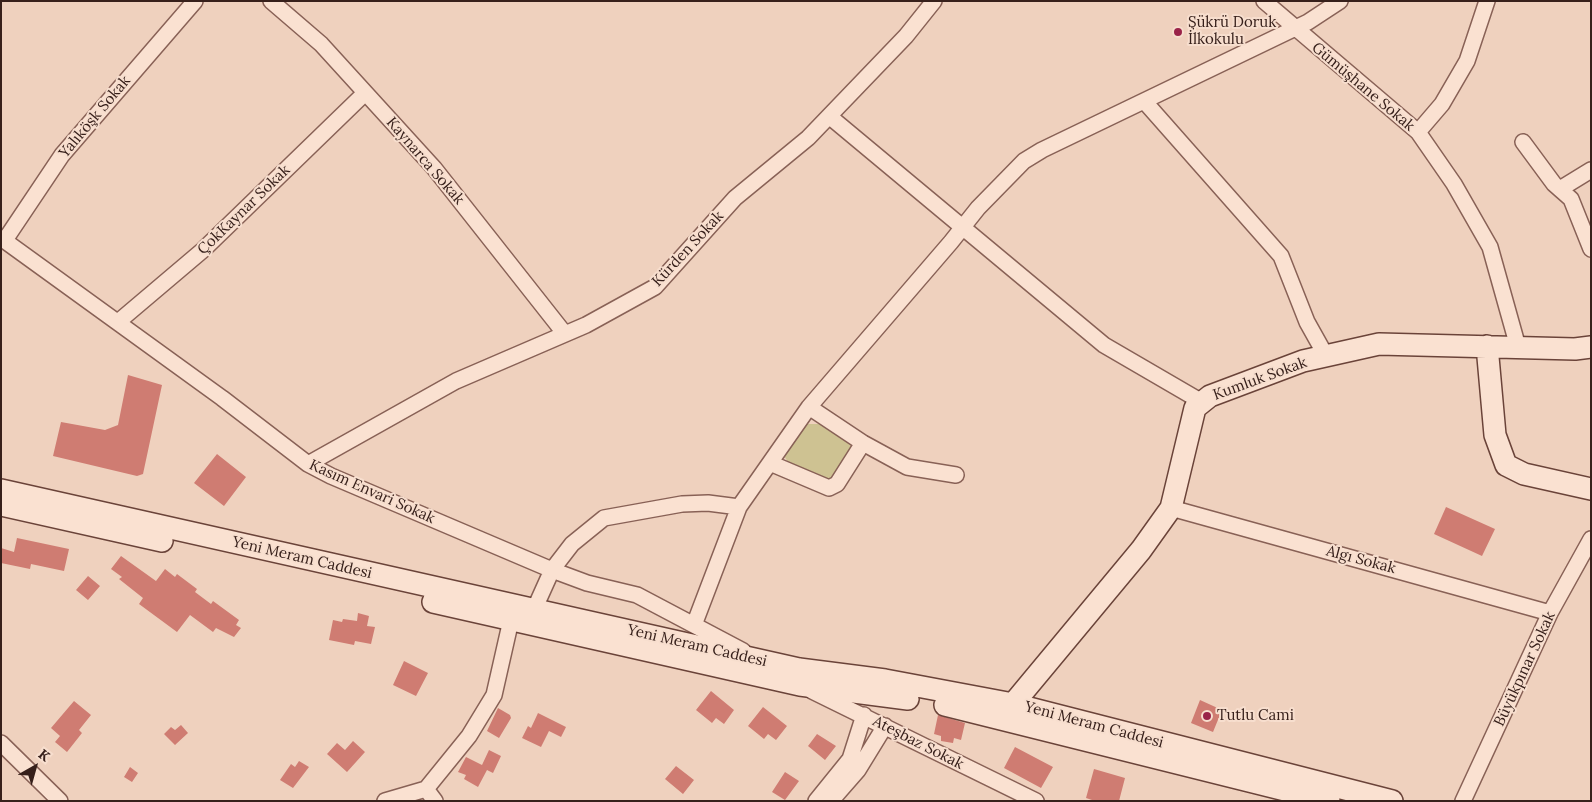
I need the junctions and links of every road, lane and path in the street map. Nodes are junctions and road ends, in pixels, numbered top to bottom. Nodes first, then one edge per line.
1 (194, 1) edge
2 (271, 1) edge
3 (934, 1) edge
4 (1264, 1) edge
5 (1340, 1) edge
6 (1487, 1) edge
7 (1294, 29) junction
8 (366, 93) junction
9 (1145, 102) junction
10 (829, 116) junction
11 (1418, 132) junction
12 (1523, 142) dead end
13 (1591, 170) edge
14 (1560, 190) junction
15 (963, 227) junction
16 (3, 239) edge
17 (1591, 249) edge
18 (118, 322) junction
19 (565, 334) junction
20 (1487, 346) junction
21 (1518, 347) junction
22 (1591, 347) edge
23 (1326, 356) junction
24 (1202, 402) junction
25 (809, 408) junction
26 (863, 443) junction
27 (770, 463) junction
28 (308, 464) junction
29 (956, 475) dead end
30 (1591, 488) edge
31 (1, 490) edge
32 (1, 505) edge
33 (739, 507) junction
34 (1171, 508) junction
35 (1591, 540) edge
36 (552, 570) junction
37 (534, 610) junction
38 (1550, 613) junction
39 (511, 620) junction
40 (694, 625) junction
41 (757, 659) junction
42 (800, 685) junction
43 (882, 695) junction
44 (1013, 704) junction
45 (867, 717) junction
46 (885, 726) junction
47 (1, 743) edge
48 (430, 795) edge
49 (60, 801) edge
50 (385, 801) edge
51 (816, 801) edge
52 (831, 801) edge
53 (1036, 801) edge
54 (1329, 801) edge
55 (1392, 801) edge
56 (1463, 801) edge

1 - 16 street, Yalıköşk Sokak
2 - 8 street, Kaynarca Sokak
3 - 10 street, Kürden Sokak
4 - 7 street, Gümüşhane Sokak
5 - 7 street
6 - 11 street
7 - 9 street
7 - 11 street, Gümüşhane Sokak
8 - 18 street, ÇokKaynar Sokak
8 - 19 street, Kaynarca Sokak
9 - 15 street
9 - 23 street
10 - 15 street
10 - 19 street, Kürden Sokak
11 - 21 street, Gümüşhane Sokak
12 - 14 street
13 - 14 street
14 - 17 street
15 - 24 street
15 - 25 street
16 - 18 street, Kasım Envari Sokak
18 - 28 street, Kasım Envari Sokak
19 - 28 street, Kürden Sokak
20 - 21 main road, Kumluk Sokak
20 - 23 main road, Kumluk Sokak
20 - 30 main road
21 - 22 main road, Kumluk Sokak
23 - 24 main road, Kumluk Sokak
24 - 34 main road, Kumluk Sokak
25 - 26 street
25 - 27 street
26 - 27 street
26 - 29 street
27 - 33 street
28 - 36 street, Kasım Envari Sokak
31 - 37 main road, Yeni Meram Caddesi
32 - 39 main road, Yeni Meram Caddesi
33 - 36 street
33 - 40 street
34 - 38 street, Algı Sokak
34 - 44 main road, Kumluk Sokak
35 - 38 street, Büyükpınar Sokak
36 - 37 street
36 - 40 street, Kasım Envari Sokak
37 - 41 main road, Yeni Meram Caddesi
38 - 56 street, Büyükpınar Sokak
39 - 42 main road, Yeni Meram Caddesi
39 - 48 street
40 - 41 street, Kasım Envari Sokak
41 - 44 main road, Yeni Meram Caddesi
42 - 43 main road, Yeni Meram Caddesi
42 - 45 street, Ateşbaz Sokak
43 - 45 street
43 - 54 main road, Yeni Meram Caddesi
44 - 55 main road, Yeni Meram Caddesi
45 - 46 street, Ateşbaz Sokak
45 - 51 street
46 - 52 street
46 - 53 street, Ateşbaz Sokak
47 - 49 street
48 - 50 street

